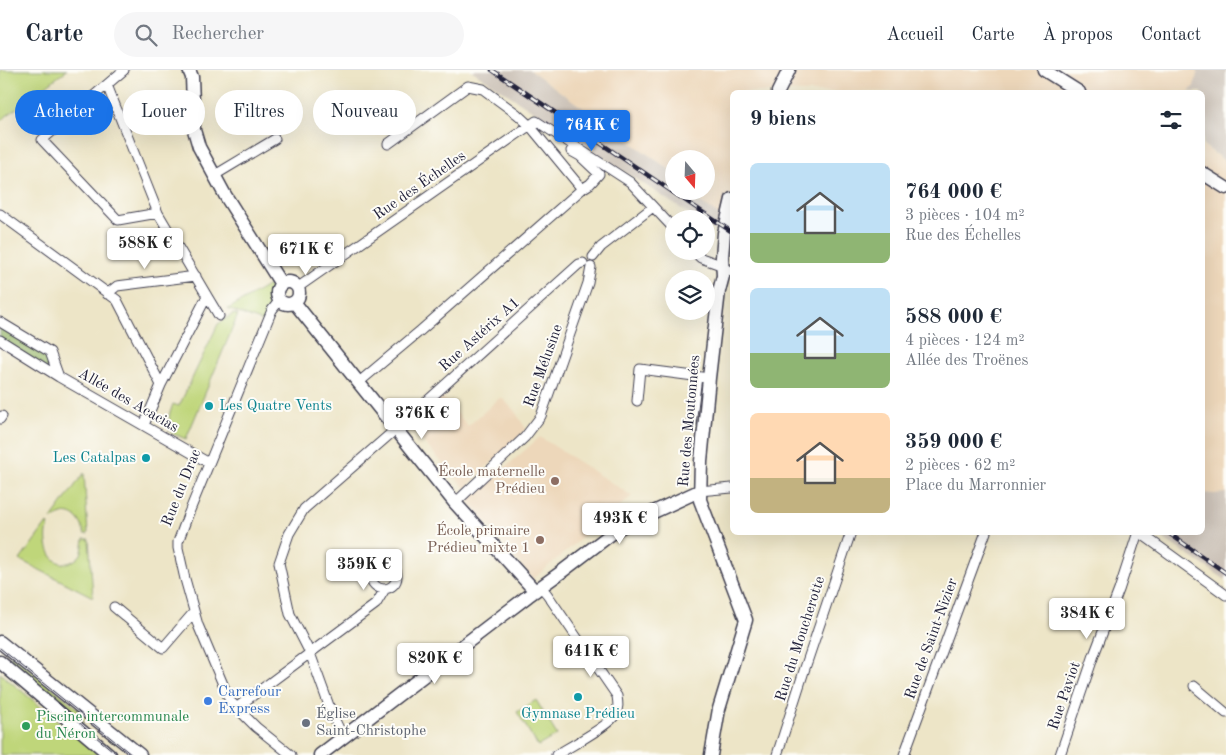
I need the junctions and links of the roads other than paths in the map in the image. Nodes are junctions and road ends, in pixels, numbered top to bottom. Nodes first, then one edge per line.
1 (124, 70) edge
2 (189, 70) edge
3 (789, 70) edge
4 (1044, 70) edge
5 (107, 85) junction
6 (779, 90) edge
7 (1076, 90) edge
8 (533, 126) junction
9 (275, 139) dead end
10 (388, 144) dead end
11 (215, 175) junction
12 (1205, 175) edge
13 (1226, 188) edge
14 (582, 189) junction
15 (653, 207) junction
16 (730, 208) edge
17 (158, 213) junction
18 (0, 214) edge
19 (665, 220) edge
20 (707, 260) edge
21 (587, 265) junction
22 (728, 269) edge
23 (196, 276) junction
24 (281, 284) junction
25 (298, 288) junction
26 (107, 294) junction
27 (207, 296) junction
28 (279, 301) junction
29 (294, 302) junction
30 (219, 316) dead end
31 (0, 322) edge
32 (0, 340) edge
33 (59, 377) junction
34 (703, 378) junction
35 (358, 383) junction
36 (161, 385) junction
37 (637, 401) dead end
38 (691, 424) dead end
39 (144, 425) junction
40 (396, 429) junction
41 (209, 463) junction
42 (730, 488) edge
43 (699, 491) junction
44 (455, 503) junction
45 (850, 535) edge
46 (985, 535) edge
47 (1137, 535) edge
48 (1142, 535) edge
49 (385, 589) dead end
50 (538, 589) junction
51 (1226, 595) edge
52 (114, 607) dead end
53 (194, 612) junction
54 (0, 642) edge
55 (310, 653) junction
56 (0, 662) edge
57 (1194, 686) dead end
58 (236, 708) junction
59 (1226, 713) edge
60 (343, 737) junction
61 (110, 755) edge
62 (140, 755) edge
63 (291, 755) edge
64 (320, 755) edge
65 (556, 755) edge
66 (712, 755) edge
67 (777, 755) edge
68 (904, 755) edge
69 (1060, 755) edge

1 - 5 street
2 - 11 street
3 - 6 street
4 - 7 street
5 - 17 street
5 - 17 street
8 - 10 street
8 - 14 street
8 - 14 street
8 - 15 street
8 - 25 street, Rue des Échelles
9 - 11 street
11 - 24 street
12 - 13 street
14 - 35 street
15 - 19 street
15 - 21 street, Rue Astérix A1
16 - 22 street, Rue des Moutonnées
17 - 23 street
18 - 26 street
20 - 22 street
21 - 40 street, Rue Astérix A1
21 - 44 street, Rue Mélusine
22 - 34 street, Rue des Moutonnées
23 - 26 street
23 - 27 street
24 - 25 street
24 - 28 street
25 - 29 street
26 - 36 street
27 - 30 street
27 - 36 street
28 - 29 street
28 - 41 street, Rue du Drac
29 - 35 street
31 - 33 street, Allée des Acacias
32 - 33 street, Allée des Acacias
33 - 39 street, Allée des Acacias
34 - 37 street
34 - 38 street
34 - 43 street, Rue des Moutonnées
35 - 40 street
36 - 39 street
39 - 41 street, Allée des Acacias
40 - 44 street
40 - 55 street, Rue Astérix A1
41 - 53 street, Rue du Drac
42 - 43 street
43 - 50 street
43 - 66 street, Rue des Moutonnées
44 - 50 street
45 - 67 street, Rue du Moucherotte
46 - 68 street, Rue de Saint-Nizier
47 - 69 street, Rue Paviot
48 - 51 street
49 - 55 street
50 - 60 street
50 - 65 street
52 - 53 street
53 - 58 street, Rue du Drac
54 - 62 street
55 - 58 street
55 - 60 street, Rue Astérix A1
56 - 61 street
57 - 59 street
58 - 63 street, Rue du Drac
60 - 64 street

